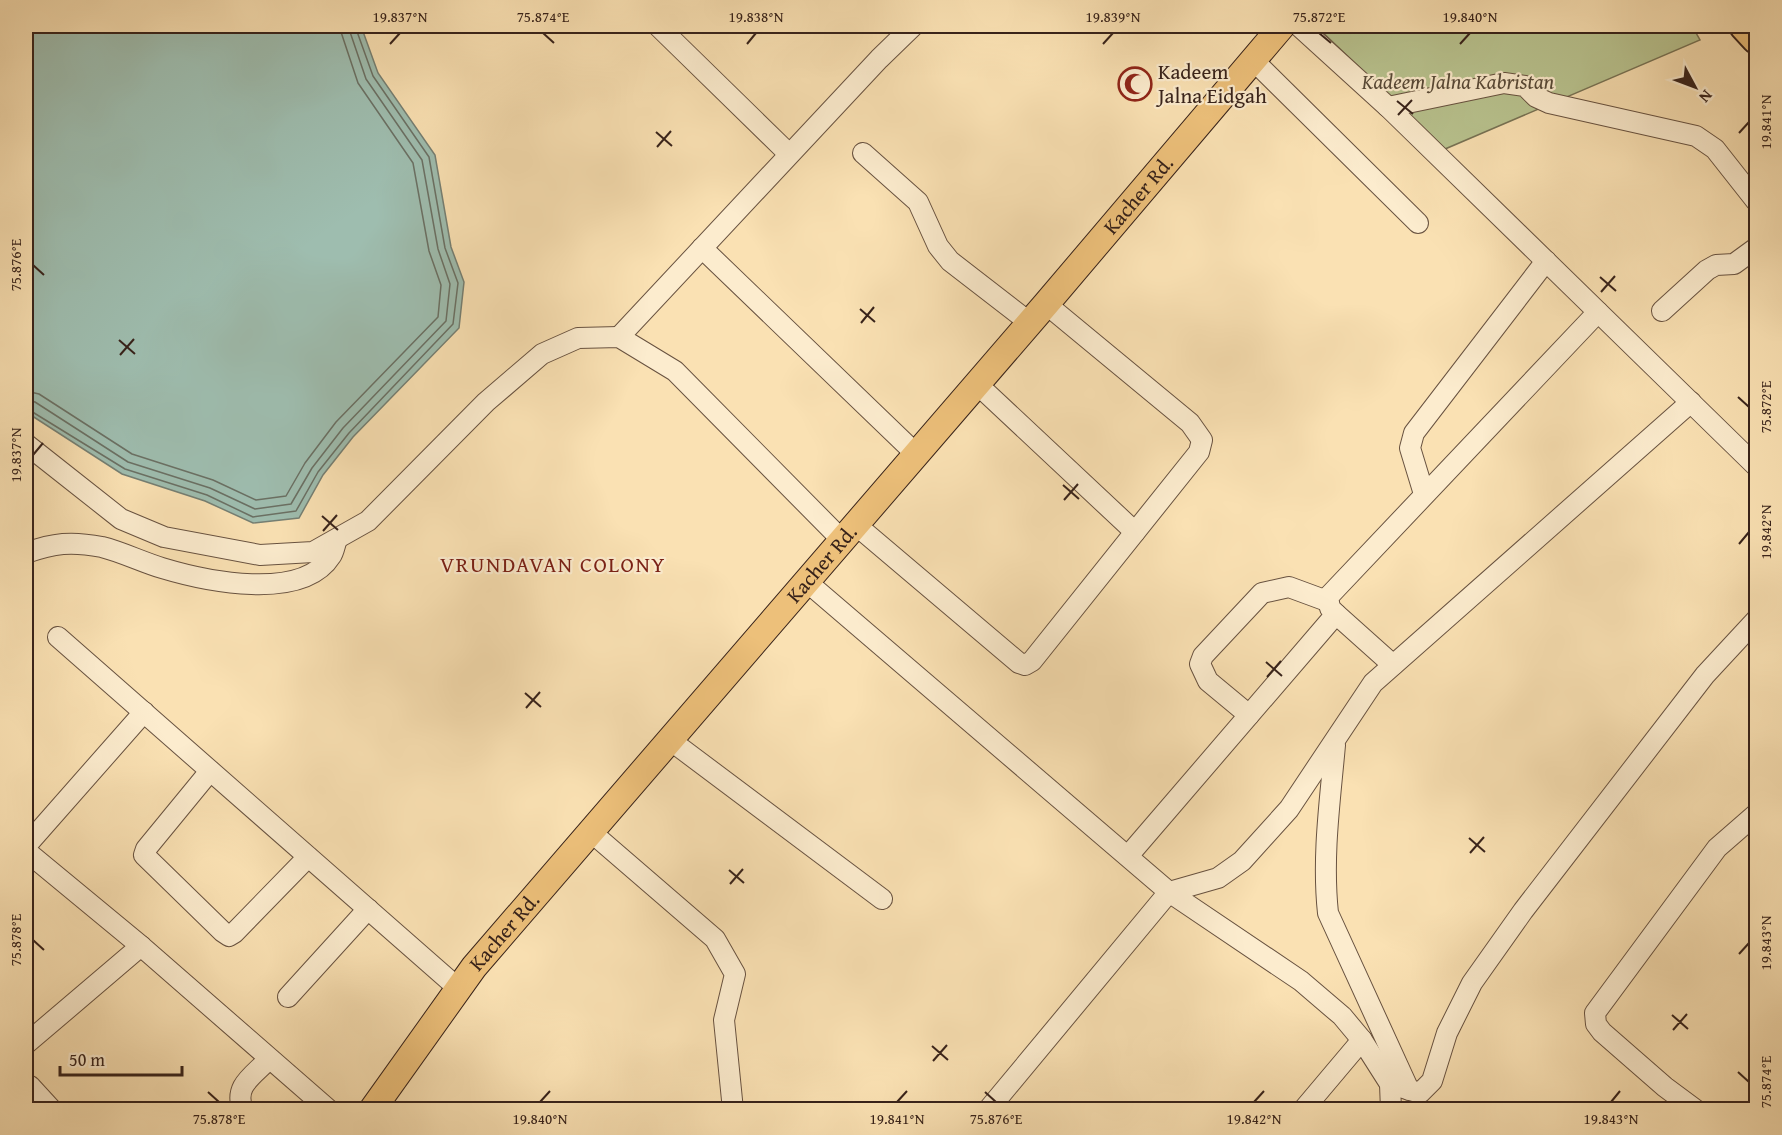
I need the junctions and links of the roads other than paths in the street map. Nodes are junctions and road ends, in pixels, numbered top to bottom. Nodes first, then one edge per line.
1 (658, 26) edge
2 (913, 26) edge
3 (1282, 26) edge
4 (1299, 26) edge
5 (1744, 26) edge
6 (1756, 39) edge
7 (1252, 59) junction
8 (1388, 107) junction
9 (863, 153) dead end
10 (789, 154) junction
11 (1756, 201) edge
12 (1418, 223) dead end
13 (702, 248) junction
14 (1756, 248) edge
15 (1546, 261) junction
16 (1662, 311) dead end
17 (1598, 312) junction
18 (1038, 314) junction
19 (619, 337) junction
20 (977, 384) junction
21 (1691, 402) junction
22 (26, 444) edge
23 (915, 453) junction
24 (1756, 466) edge
25 (1424, 494) junction
26 (849, 532) junction
27 (1135, 532) junction
28 (337, 539) junction
29 (26, 553) edge
30 (807, 582) junction
31 (1331, 607) junction
32 (1756, 620) edge
33 (58, 637) dead end
34 (1393, 665) junction
35 (144, 712) junction
36 (1249, 716) junction
37 (1336, 739) junction
38 (670, 740) junction
39 (210, 771) junction
40 (1756, 814) edge
41 (591, 832) junction
42 (26, 846) edge
43 (26, 851) edge
44 (1128, 856) junction
45 (308, 857) junction
46 (1169, 892) junction
47 (882, 899) dead end
48 (368, 909) junction
49 (141, 946) junction
50 (459, 989) junction
51 (288, 997) dead end
52 (1362, 1040) junction
53 (26, 1044) edge
54 (269, 1059) junction
55 (27, 1084) edge
56 (1399, 1087) junction
57 (52, 1110) edge
58 (243, 1110) edge
59 (329, 1110) edge
60 (372, 1110) edge
61 (733, 1110) edge
62 (988, 1110) edge
63 (1303, 1110) edge
64 (1391, 1110) edge
65 (1696, 1110) edge

1 - 10 street
2 - 10 street
3 - 7 main road, Kacher Rd.
4 - 8 street
5 - 6 highway
7 - 12 street
7 - 18 main road, Kacher Rd.
8 - 11 street
8 - 15 street
9 - 18 street
10 - 13 street
13 - 19 street
13 - 23 street
14 - 16 street
15 - 17 street
15 - 25 street
17 - 21 street
17 - 25 street
18 - 20 main road, Kacher Rd.
18 - 27 street
19 - 26 street
19 - 28 street
20 - 23 main road, Kacher Rd.
20 - 27 street
21 - 24 street
21 - 34 street
22 - 28 street
23 - 26 main road, Kacher Rd.
25 - 31 street
26 - 27 street
26 - 30 main road, Kacher Rd.
28 - 29 street
30 - 38 main road, Kacher Rd.
30 - 44 street
31 - 34 street
31 - 36 street
31 - 36 street
32 - 56 street
33 - 35 street
34 - 37 street
35 - 39 street
35 - 42 street
36 - 44 street
37 - 46 street
37 - 56 street
38 - 41 main road, Kacher Rd.
38 - 47 street
39 - 45 street
39 - 45 street
40 - 65 street
41 - 50 main road, Kacher Rd.
41 - 61 street
43 - 49 street
44 - 46 street
45 - 48 street
46 - 52 street
46 - 62 street
48 - 50 street
48 - 51 street
49 - 53 street
49 - 54 street
50 - 60 main road, Kacher Rd.
52 - 56 street
52 - 63 street
54 - 58 street
54 - 59 street
55 - 57 street
56 - 64 street

